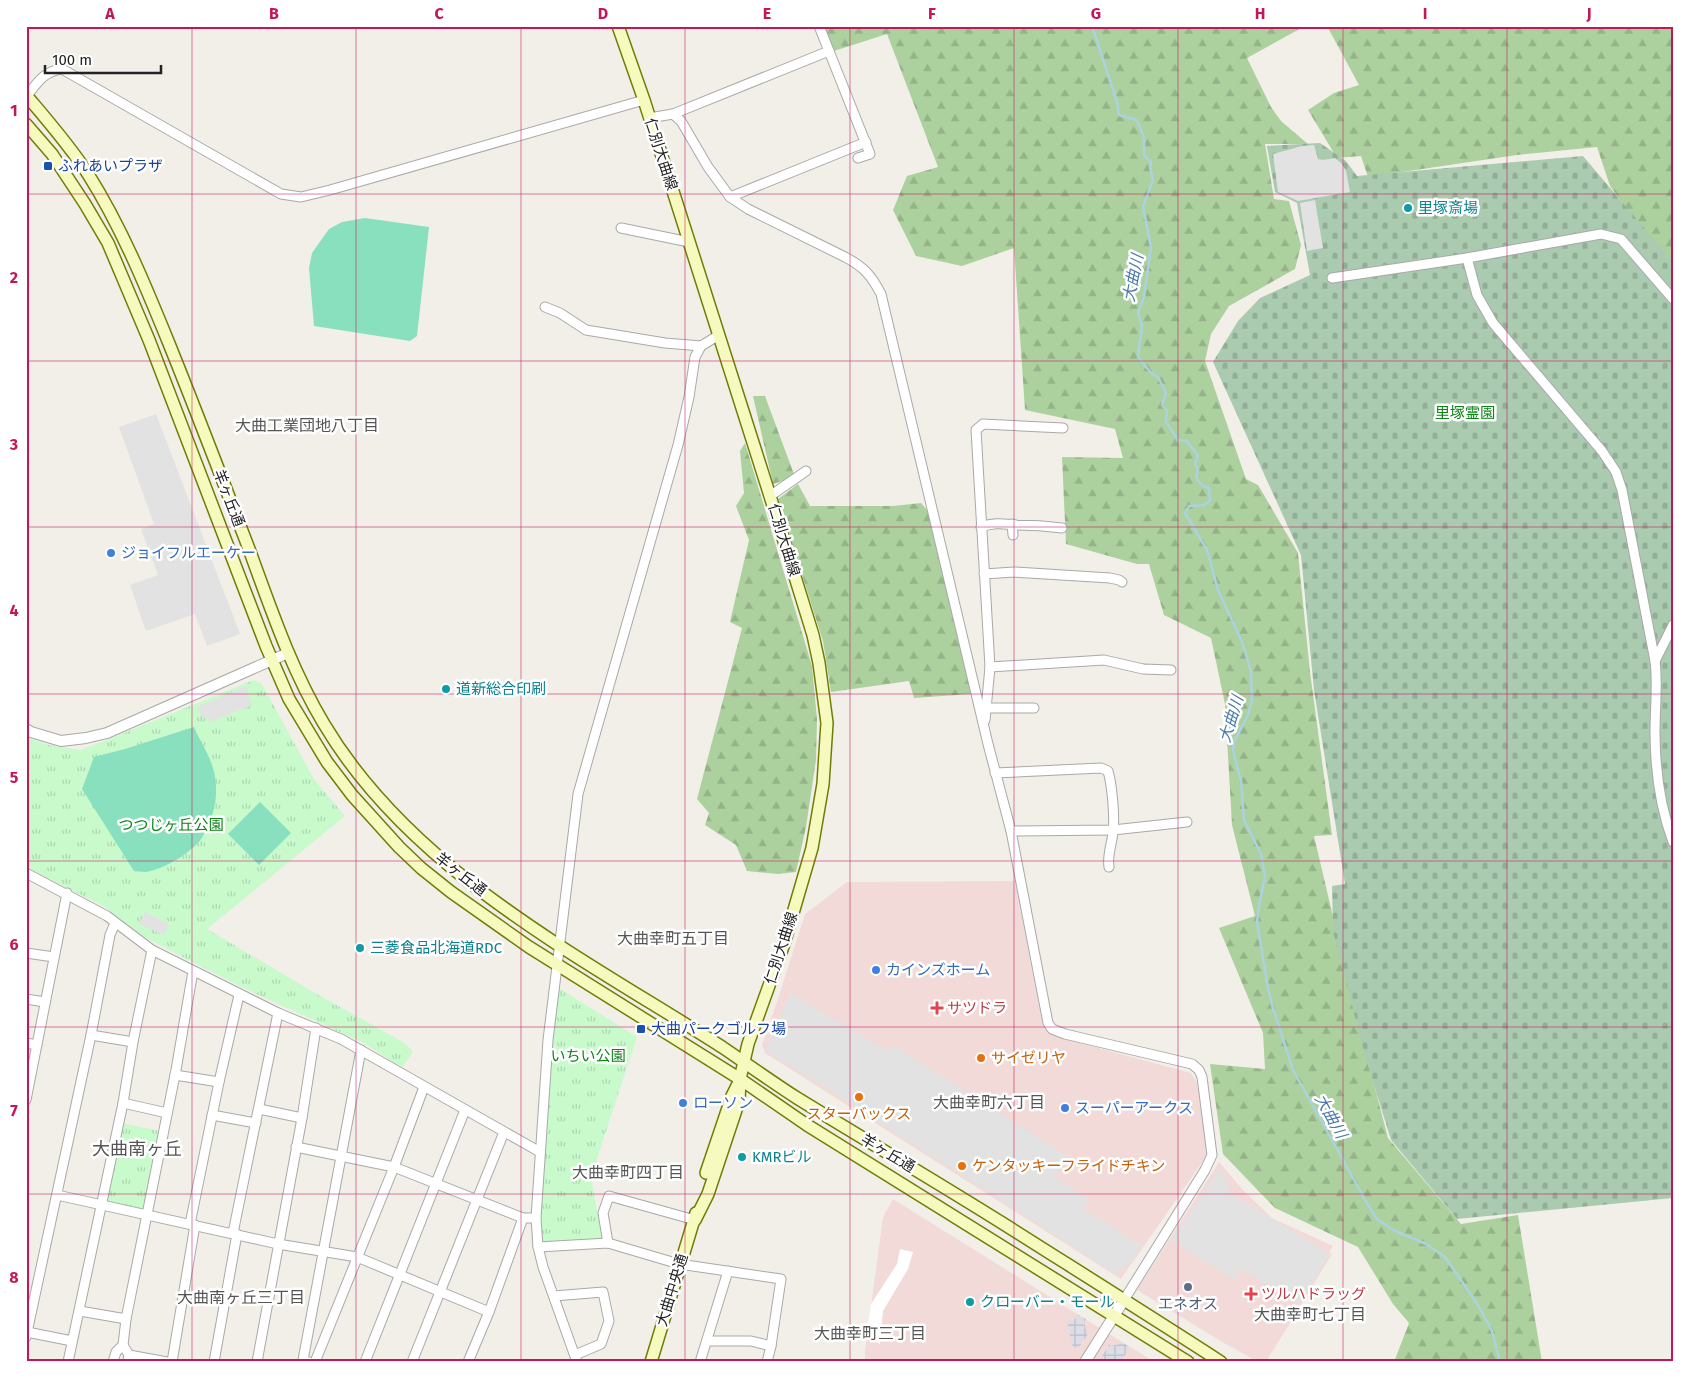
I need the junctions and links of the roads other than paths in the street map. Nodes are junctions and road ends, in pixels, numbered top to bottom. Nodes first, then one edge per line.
1 (818, 26) edge
2 (621, 27) edge
3 (829, 51) junction
4 (26, 96) edge
5 (644, 100) junction
6 (673, 114) junction
7 (649, 118) junction
8 (26, 124) edge
9 (866, 142) junction
10 (858, 158) dead end
11 (730, 197) junction
12 (621, 228) dead end
13 (689, 242) junction
14 (1467, 258) junction
15 (1332, 278) dead end
16 (1673, 300) edge
17 (545, 307) dead end
18 (718, 335) junction
19 (702, 346) junction
20 (1063, 428) dead end
21 (806, 472) dead end
22 (770, 496) junction
23 (1012, 524) junction
24 (981, 527) junction
25 (1062, 528) dead end
26 (1013, 534) dead end
27 (984, 574) junction
28 (1122, 582) dead end
29 (1673, 625) edge
30 (288, 653) junction
31 (272, 660) junction
32 (1655, 661) junction
33 (990, 667) junction
34 (1171, 670) dead end
35 (986, 708) junction
36 (1034, 708) dead end
37 (984, 728) junction
38 (26, 729) edge
39 (995, 773) junction
40 (1187, 822) dead end
41 (1113, 830) junction
42 (1011, 831) junction
43 (1673, 842) edge
44 (1109, 867) dead end
45 (26, 874) edge
46 (67, 894) junction
47 (115, 923) junction
48 (560, 945) junction
49 (152, 950) junction
50 (26, 952) edge
51 (54, 957) junction
52 (557, 965) junction
53 (194, 971) junction
54 (239, 994) junction
55 (26, 998) edge
56 (45, 1002) junction
57 (278, 1013) junction
58 (316, 1028) junction
59 (91, 1035) junction
60 (133, 1042) junction
61 (26, 1043) edge
62 (37, 1044) junction
63 (361, 1050) junction
64 (744, 1062) junction
65 (175, 1075) junction
66 (740, 1079) junction
67 (219, 1082) junction
68 (424, 1087) junction
69 (27, 1088) edge
70 (26, 1100) edge
71 (123, 1103) junction
72 (258, 1109) junction
73 (465, 1110) junction
74 (167, 1113) junction
75 (212, 1115) junction
76 (302, 1118) junction
77 (256, 1123) junction
78 (504, 1132) junction
79 (296, 1147) junction
80 (540, 1152) junction
81 (340, 1155) junction
82 (394, 1167) junction
83 (436, 1183) junction
84 (57, 1195) junction
85 (477, 1200) junction
86 (102, 1205) junction
87 (147, 1214) junction
88 (523, 1218) junction
89 (536, 1218) junction
90 (695, 1220) junction
91 (193, 1224) junction
92 (235, 1233) junction
93 (608, 1243) junction
94 (278, 1244) junction
95 (538, 1247) junction
96 (323, 1252) junction
97 (357, 1257) junction
98 (679, 1264) junction
99 (728, 1271) junction
100 (399, 1275) junction
101 (440, 1292) junction
102 (554, 1296) junction
103 (1124, 1300) junction
104 (80, 1311) junction
105 (489, 1312) junction
106 (1114, 1315) junction
107 (126, 1319) junction
108 (27, 1334) edge
109 (72, 1341) junction
110 (707, 1341) junction
111 (123, 1345) junction
112 (771, 1346) junction
113 (128, 1358) edge
114 (576, 1358) edge
115 (68, 1362) edge
116 (114, 1362) edge
117 (167, 1362) edge
118 (172, 1362) edge
119 (214, 1362) edge
120 (257, 1362) edge
121 (309, 1362) edge
122 (315, 1362) edge
123 (365, 1362) edge
124 (412, 1362) edge
125 (468, 1362) edge
126 (650, 1362) edge
127 (700, 1362) edge
128 (767, 1362) edge
129 (1085, 1362) edge
130 (1188, 1362) edge
131 (1222, 1362) edge

1 - 3 street
2 - 5 main road, 仁別大曲線
3 - 6 street
3 - 9 street
4 - 5 street
4 - 30 main road, 羊ヶ丘通
5 - 7 main road, 仁別大曲線
6 - 7 street
6 - 11 street
7 - 13 main road, 仁別大曲線
8 - 31 main road, 羊ヶ丘通
9 - 10 street
9 - 11 street
11 - 37 street
12 - 13 street
13 - 18 main road, 仁別大曲線
14 - 15 street
14 - 16 street
14 - 32 street
17 - 19 street
18 - 19 street
18 - 22 main road, 仁別大曲線
19 - 48 street
20 - 24 street
21 - 22 street
22 - 64 main road, 仁別大曲線
23 - 24 street
23 - 25 street
23 - 26 street
24 - 27 street
27 - 28 street
27 - 33 street
29 - 32 street
30 - 31 street
30 - 48 main road, 羊ヶ丘通
31 - 38 street
31 - 52 main road, 羊ヶ丘通
32 - 43 street
33 - 34 street
33 - 35 street
35 - 36 street
35 - 37 street
37 - 39 street
39 - 41 street
39 - 42 street
40 - 41 street
41 - 42 street
41 - 44 street
42 - 103 street
45 - 46 street
46 - 47 street
46 - 51 street
47 - 49 street
47 - 59 street
48 - 52 street
48 - 64 main road, 羊ヶ丘通
49 - 53 street
49 - 60 street
50 - 51 street
51 - 56 street
52 - 66 main road, 羊ヶ丘通
52 - 80 street
53 - 54 street
53 - 65 street
54 - 57 street
54 - 67 street
55 - 56 street
56 - 62 street
57 - 58 street
57 - 72 street
58 - 63 street
58 - 76 street
59 - 60 street
59 - 84 street
60 - 71 street
61 - 62 street
62 - 69 street
63 - 68 street
63 - 81 street
64 - 66 main road, 大曲中央通
64 - 103 main road, 羊ヶ丘通
65 - 67 street
65 - 74 street
66 - 90 main road, 大曲中央通
66 - 106 main road, 羊ヶ丘通
67 - 75 street
68 - 73 street
68 - 82 street
69 - 70 street
71 - 74 street
71 - 86 street
72 - 76 street
72 - 77 street
73 - 78 street
73 - 83 street
74 - 87 street
75 - 77 street
75 - 91 street
76 - 79 street
77 - 92 street
78 - 80 street
78 - 85 street
79 - 81 street
79 - 94 street
80 - 89 street
81 - 82 street
81 - 96 street
82 - 83 street
82 - 97 street
83 - 85 street
83 - 100 street
84 - 86 street
84 - 108 street
85 - 88 street
85 - 101 street
86 - 87 street
86 - 104 street
87 - 91 street
87 - 107 street
88 - 89 street
88 - 105 street
89 - 95 street
90 - 93 street
90 - 98 main road, 大曲中央通
91 - 92 street
91 - 118 street
92 - 94 street
92 - 119 street
93 - 95 street
93 - 98 street
94 - 96 street
94 - 120 street
95 - 102 street
96 - 97 street
96 - 121 street
97 - 100 street
97 - 122 street
98 - 99 street
98 - 126 main road, 大曲中央通
99 - 110 street
99 - 112 street
100 - 101 street
100 - 123 street
101 - 105 street
101 - 124 street
102 - 114 street
102 - 114 street
103 - 106 street
103 - 131 main road, 羊ヶ丘通
104 - 107 street
104 - 109 street
105 - 125 street
106 - 129 street
106 - 130 main road, 羊ヶ丘通
107 - 111 street
108 - 109 street
109 - 115 street
110 - 112 street
110 - 127 street
111 - 113 street
111 - 116 street
112 - 128 street
113 - 117 street

